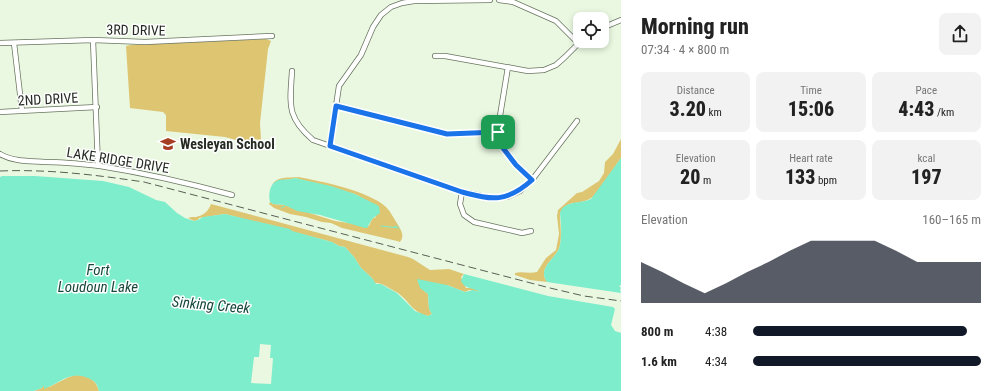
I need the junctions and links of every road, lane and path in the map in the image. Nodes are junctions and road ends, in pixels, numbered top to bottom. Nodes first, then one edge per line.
1 (490, 0) edge
2 (499, 0) edge
3 (621, 20) edge
4 (609, 25) edge
5 (272, 36) dead end
6 (573, 37) edge
7 (93, 40) junction
8 (0, 43) edge
9 (14, 43) junction
10 (573, 48) edge
11 (435, 56) dead end
12 (508, 67) junction
13 (292, 71) dead end
14 (336, 106) junction
15 (97, 107) junction
16 (22, 111) junction
17 (0, 112) edge
18 (577, 121) dead end
19 (498, 132) junction
20 (330, 146) junction
21 (0, 154) edge
22 (98, 166) junction
23 (532, 180) junction
24 (462, 192) junction
25 (232, 195) dead end
26 (531, 231) dead end

1 - 14 street
2 - 6 street
3 - 4 street
5 - 7 street, 3RD DRIVE
7 - 9 street, 3RD DRIVE
7 - 15 street
8 - 9 street, 3RD DRIVE
9 - 16 street
10 - 12 street
11 - 12 street
12 - 19 street
13 - 20 street
14 - 19 street
14 - 20 street
15 - 16 street, 2ND DRIVE
15 - 22 street
16 - 17 street, 2ND DRIVE
18 - 23 street
19 - 23 street
20 - 24 street
21 - 22 street, LAKE RIDGE DRIVE
22 - 25 street, LAKE RIDGE DRIVE
23 - 24 street
24 - 26 street

